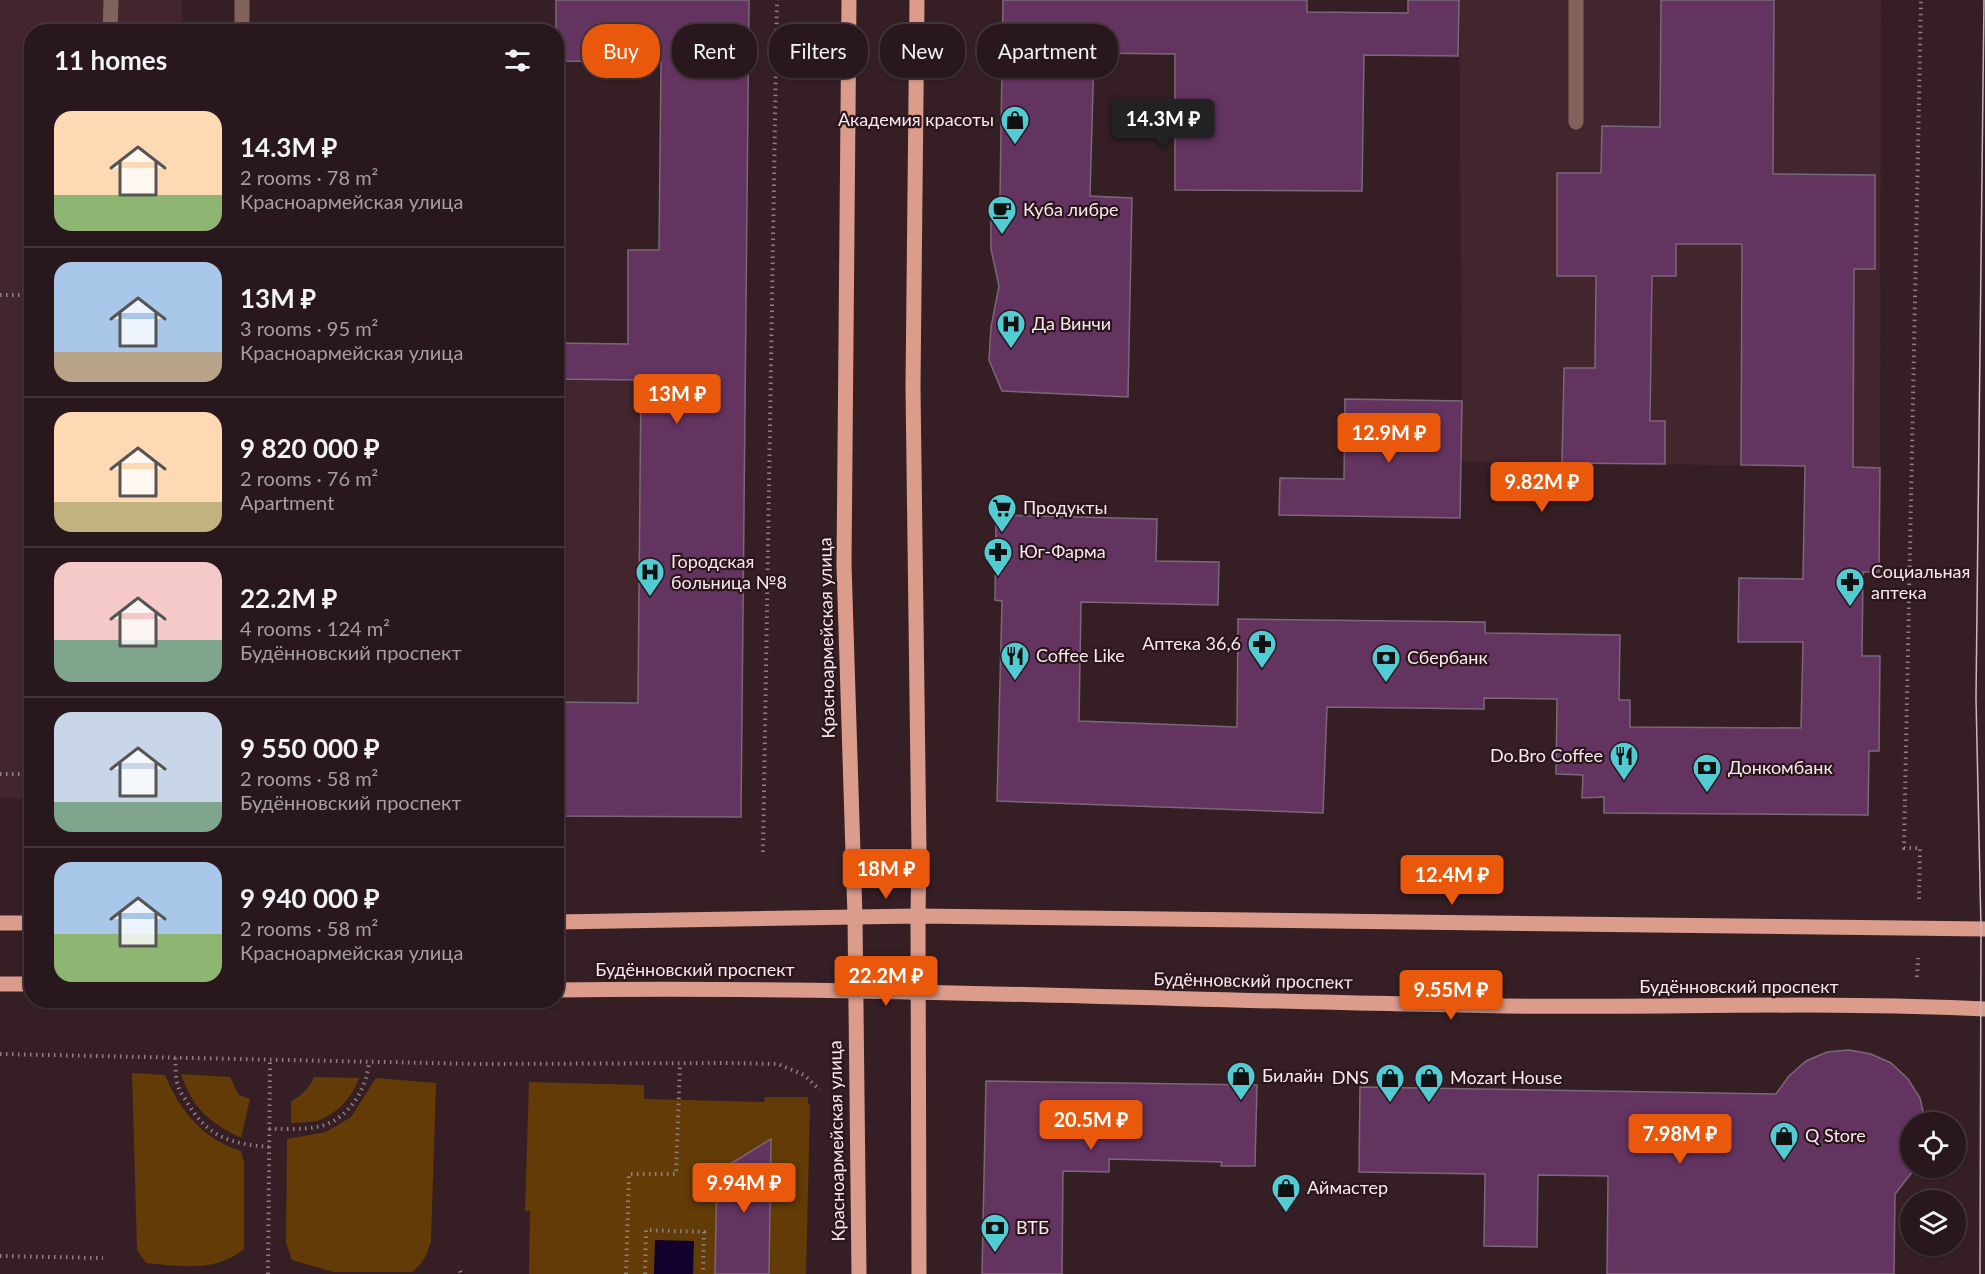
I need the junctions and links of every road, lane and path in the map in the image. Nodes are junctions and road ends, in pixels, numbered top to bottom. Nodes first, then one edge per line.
1 (111, 0) edge
2 (242, 0) edge
3 (777, 0) edge
4 (849, 0) edge
5 (918, 0) edge
6 (1576, 0) edge
7 (1921, 0) edge
8 (110, 24) edge
9 (242, 24) edge
10 (1576, 122) dead end
11 (0, 295) edge
12 (24, 296) edge
13 (0, 774) edge
14 (24, 774) edge
15 (764, 852) dead end
16 (918, 916) junction
17 (855, 917) junction
18 (564, 922) edge
19 (0, 923) edge
20 (24, 923) edge
21 (1918, 928) junction
22 (1985, 929) edge
23 (0, 984) edge
24 (24, 984) edge
25 (564, 990) edge
26 (855, 990) junction
27 (918, 991) junction
28 (1917, 1007) junction
29 (1985, 1009) edge
30 (0, 1053) edge
31 (175, 1058) junction
32 (270, 1060) junction
33 (369, 1062) junction
34 (680, 1064) junction
35 (820, 1090) dead end
36 (269, 1130) junction
37 (269, 1147) junction
38 (0, 1256) edge
39 (103, 1258) dead end
40 (268, 1274) edge
41 (626, 1274) edge
42 (645, 1274) edge
43 (703, 1274) edge
44 (859, 1274) edge
45 (919, 1274) edge

1 - 8 street
2 - 9 street
3 - 15 path
4 - 17 main road, Красноармейская улица
5 - 16 main road
6 - 10 street
7 - 21 path
11 - 12 path
13 - 14 path
16 - 17 main road
16 - 21 main road
16 - 27 main road
17 - 18 main road
17 - 26 main road, Красноармейская улица
19 - 20 main road
21 - 22 main road
21 - 28 path
23 - 24 main road
25 - 26 main road, Будённовский проспект
26 - 27 main road, Будённовский проспект
26 - 44 main road, Красноармейская улица
27 - 28 main road, Будённовский проспект
27 - 45 main road
28 - 29 main road, Будённовский проспект
30 - 31 path
31 - 32 path
31 - 37 path
32 - 33 path
32 - 36 path
33 - 34 path
33 - 36 path
34 - 35 path
34 - 41 path
36 - 37 path
37 - 40 path
38 - 39 path
42 - 43 path

